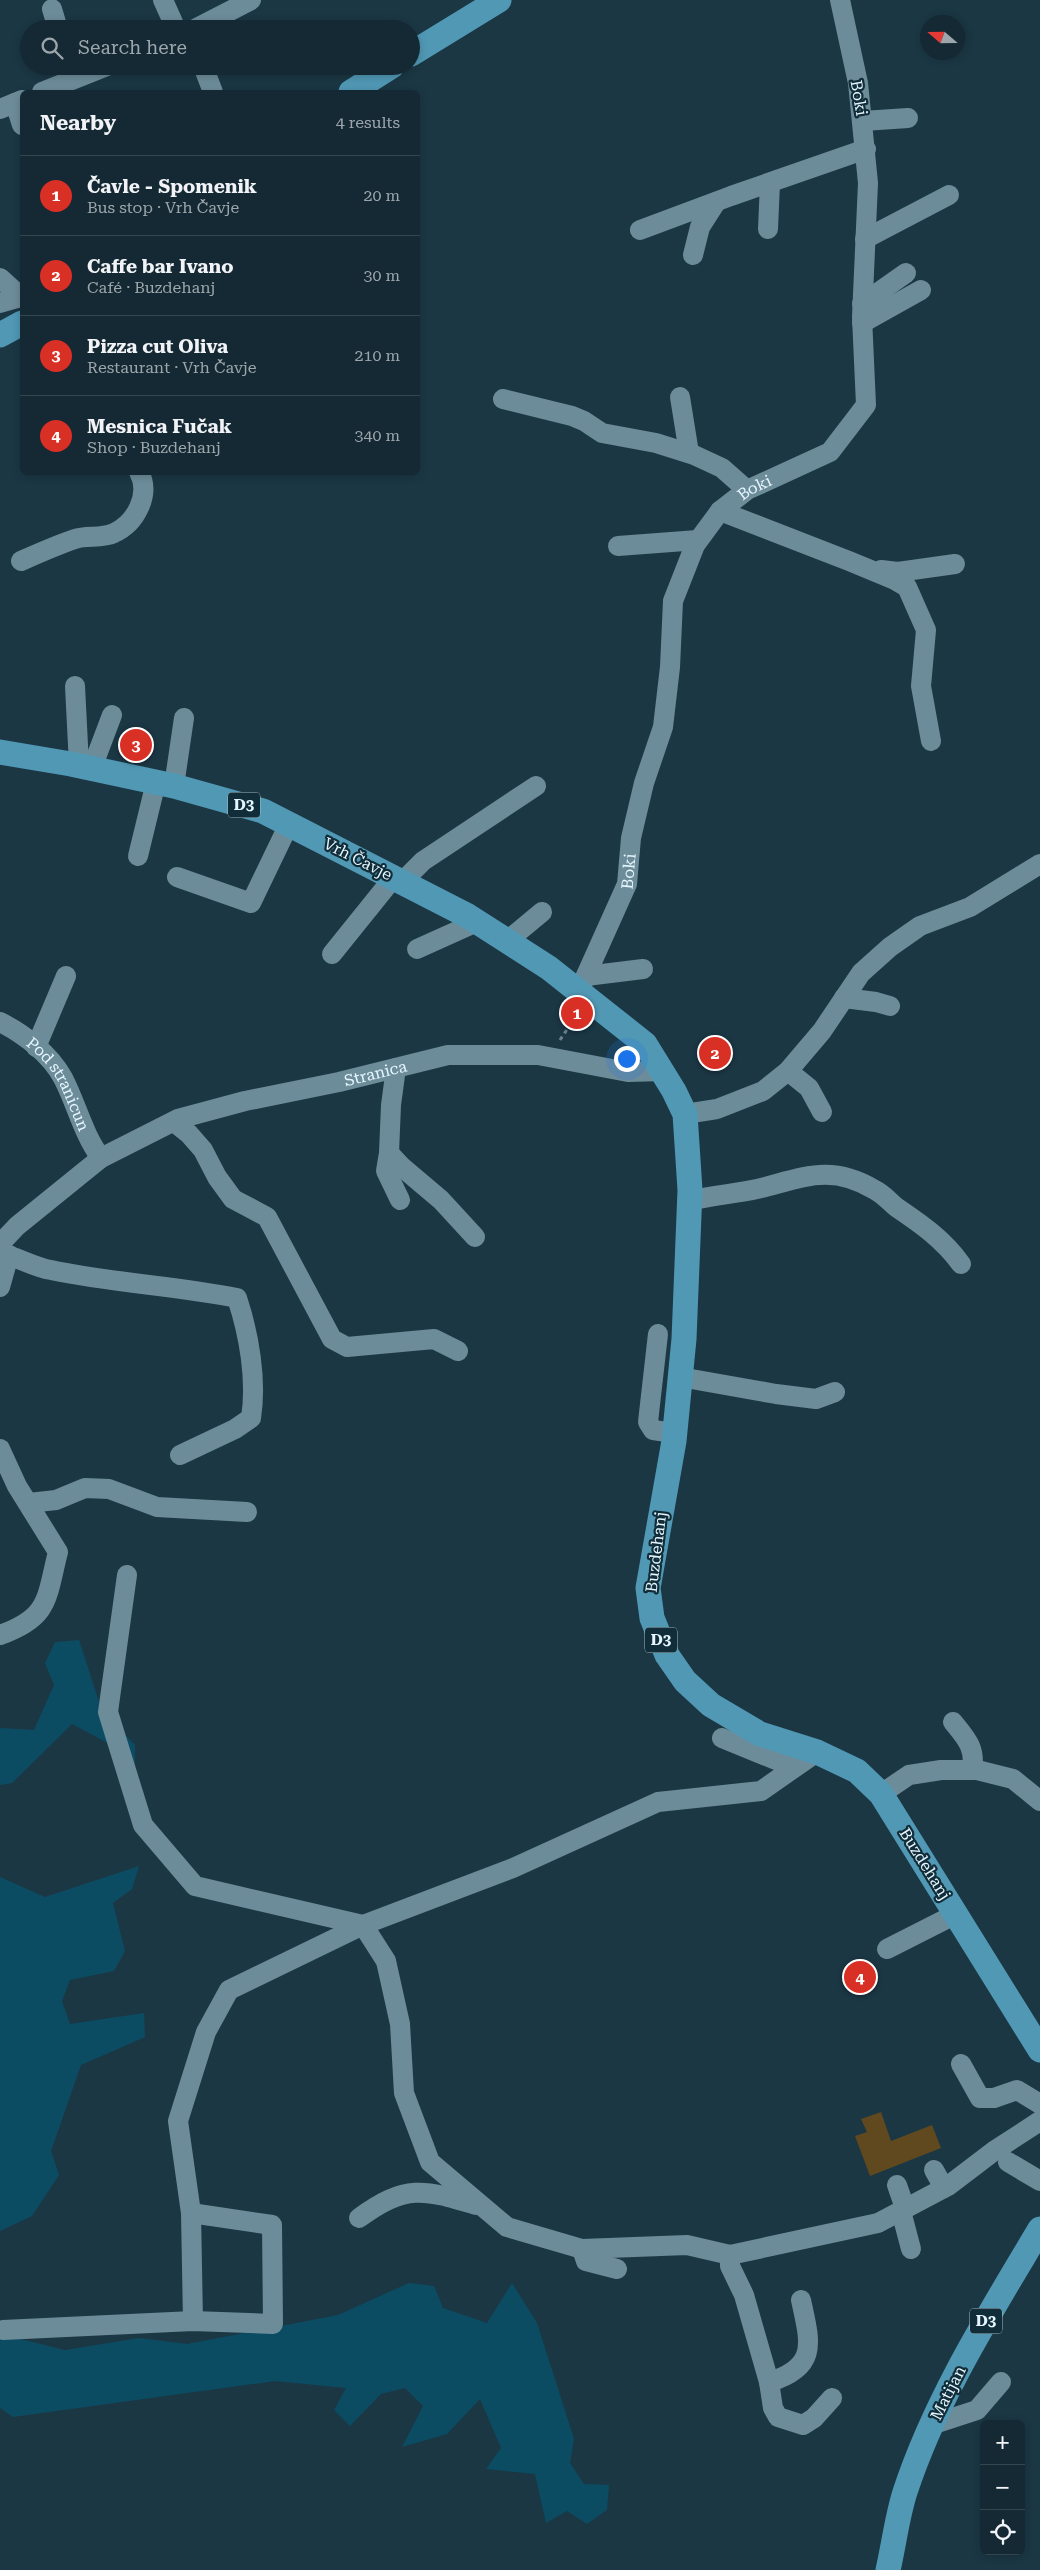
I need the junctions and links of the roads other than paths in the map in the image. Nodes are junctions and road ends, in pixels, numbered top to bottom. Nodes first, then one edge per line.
1 (163, 0) edge
2 (251, 0) edge
3 (499, 0) edge
4 (840, 0) edge
5 (52, 9) dead end
6 (55, 20) edge
7 (172, 20) edge
8 (212, 20) edge
9 (420, 48) edge
10 (68, 75) edge
11 (206, 75) edge
12 (378, 75) edge
13 (45, 90) edge
14 (211, 90) edge
15 (354, 90) edge
16 (12, 104) edge
17 (908, 118) dead end
18 (20, 121) edge
19 (864, 121) junction
20 (866, 150) junction
21 (770, 183) junction
22 (949, 195) dead end
23 (724, 199) junction
24 (768, 229) dead end
25 (640, 230) dead end
26 (865, 240) junction
27 (693, 255) dead end
28 (906, 273) dead end
29 (0, 278) edge
30 (921, 290) dead end
31 (20, 295) edge
32 (20, 298) edge
33 (0, 303) edge
34 (862, 313) junction
35 (20, 324) edge
36 (0, 336) edge
37 (680, 397) dead end
38 (503, 399) dead end
39 (689, 453) junction
40 (140, 475) edge
41 (747, 490) junction
42 (720, 511) junction
43 (698, 540) junction
44 (618, 546) dead end
45 (21, 561) dead end
46 (955, 564) dead end
47 (872, 570) junction
48 (75, 686) dead end
49 (112, 715) dead end
50 (184, 718) dead end
51 (931, 741) dead end
52 (0, 752) edge
53 (85, 767) junction
54 (165, 784) junction
55 (536, 786) dead end
56 (289, 824) junction
57 (138, 856) dead end
58 (1040, 864) edge
59 (177, 877) dead end
60 (398, 879) junction
61 (542, 912) dead end
62 (477, 922) junction
63 (507, 941) junction
64 (417, 949) dead end
65 (332, 954) dead end
66 (643, 969) dead end
67 (66, 976) dead end
68 (583, 983) junction
69 (844, 998) junction
70 (890, 1006) dead end
71 (0, 1022) edge
72 (36, 1047) junction
73 (396, 1068) junction
74 (663, 1071) junction
75 (788, 1071) junction
76 (822, 1112) dead end
77 (685, 1114) junction
78 (174, 1122) junction
79 (389, 1153) junction
80 (101, 1158) junction
81 (400, 1200) dead end
82 (690, 1201) junction
83 (475, 1236) dead end
84 (3, 1251) edge
85 (961, 1264) dead end
86 (0, 1287) edge
87 (658, 1334) dead end
88 (458, 1351) dead end
89 (680, 1377) junction
90 (835, 1392) dead end
91 (674, 1433) junction
92 (0, 1449) edge
93 (180, 1455) dead end
94 (29, 1503) junction
95 (247, 1512) dead end
96 (127, 1575) dead end
97 (0, 1635) edge
98 (953, 1722) dead end
99 (722, 1738) dead end
100 (793, 1745) junction
101 (817, 1752) junction
102 (972, 1770) junction
103 (881, 1794) junction
104 (1040, 1801) edge
105 (956, 1914) junction
106 (363, 1925) junction
107 (887, 1949) dead end
108 (1040, 2050) edge
109 (961, 2064) dead end
110 (1040, 2104) edge
111 (1040, 2121) edge
112 (1008, 2162) dead end
113 (1040, 2181) edge
114 (897, 2185) dead end
115 (484, 2208) junction
116 (903, 2210) junction
117 (191, 2213) junction
118 (359, 2218) dead end
119 (1040, 2229) edge
120 (582, 2249) junction
121 (911, 2249) dead end
122 (730, 2255) junction
123 (617, 2269) dead end
124 (801, 2300) dead end
125 (193, 2321) junction
126 (3, 2330) dead end
127 (769, 2382) junction
128 (1001, 2382) dead end
129 (832, 2398) dead end
130 (931, 2425) junction
131 (888, 2570) edge

1 - 7 street
2 - 8 street
3 - 9 main road
4 - 19 street, Boki
5 - 6 street
10 - 13 street
11 - 14 street
12 - 15 main road
16 - 18 street
17 - 19 street
19 - 20 street, Boki
20 - 21 street
20 - 26 street, Boki
21 - 23 street
21 - 24 street
22 - 26 street
23 - 25 street
23 - 27 street
26 - 34 street, Boki
28 - 34 street
29 - 31 street
30 - 34 street
32 - 33 street
34 - 41 street, Boki
35 - 36 main road
37 - 39 street
38 - 39 street
39 - 41 street
40 - 45 street
41 - 42 street, Boki
42 - 43 street, Boki
42 - 47 street
43 - 44 street
43 - 68 street, Boki
46 - 47 street
47 - 51 street
48 - 53 street
49 - 53 street
50 - 54 street
52 - 53 main road, Vrh Čavje / D3
53 - 54 main road, Vrh Čavje / D3
54 - 56 main road, Vrh Čavje / D3
54 - 57 street
55 - 60 street
56 - 59 street
56 - 60 main road, Vrh Čavje / D3
58 - 69 street
60 - 62 main road, Vrh Čavje / D3
60 - 65 street
61 - 63 street
62 - 63 main road, Vrh Čavje / D3
62 - 64 street
63 - 68 main road, Vrh Čavje / D3
66 - 68 street
67 - 72 street
68 - 74 main road, Vrh Čavje / D3
69 - 70 street
69 - 75 street
71 - 72 street, Pod stranicun
72 - 80 street, Pod stranicun
73 - 74 street, Stranica
73 - 78 street, Stranica
73 - 79 street
74 - 77 main road, Buzdehanj / D3
75 - 76 street
75 - 77 street
77 - 82 main road, Buzdehanj / D3
78 - 80 street, Stranica
78 - 88 street
79 - 81 street
79 - 83 street
80 - 84 street, Stranica
82 - 85 street
82 - 89 main road, Buzdehanj / D3
84 - 86 street
84 - 93 street
87 - 91 street
89 - 90 street
89 - 91 main road, Buzdehanj / D3
91 - 100 main road, Buzdehanj / D3
92 - 94 street
94 - 95 street
94 - 97 street
96 - 106 street
98 - 102 street
99 - 100 street
100 - 101 main road, Buzdehanj / D3
101 - 103 main road, Buzdehanj / D3
101 - 106 street
102 - 103 street
102 - 104 street
103 - 105 main road, Buzdehanj / D3
105 - 107 street
105 - 108 main road, Buzdehanj / D3
106 - 115 street
106 - 117 street
109 - 110 street
111 - 116 street
112 - 113 street
114 - 116 street
115 - 118 street
115 - 120 street
116 - 121 street
116 - 122 street
117 - 125 street
117 - 125 street
119 - 130 main road, Matijan / D3
120 - 122 street
120 - 123 street
122 - 127 street
124 - 127 street
125 - 126 street
127 - 129 street
128 - 130 street
130 - 131 main road, Matijan / D3

